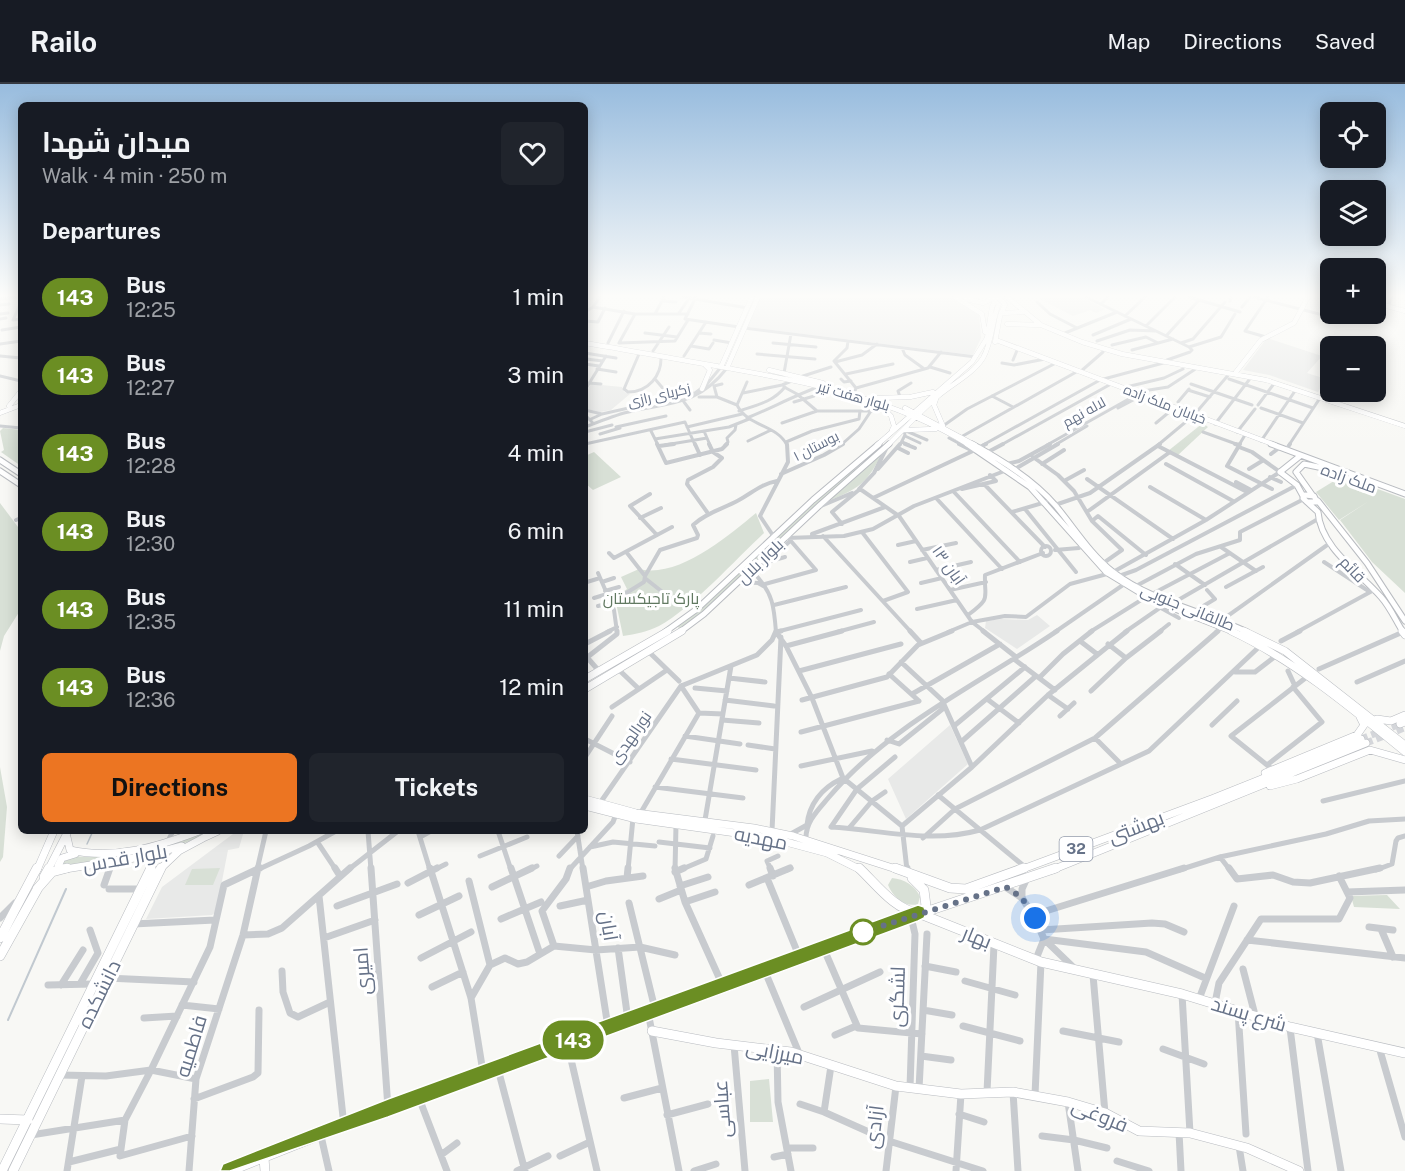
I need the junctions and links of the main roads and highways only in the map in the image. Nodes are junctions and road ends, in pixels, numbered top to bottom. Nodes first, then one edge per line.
1 (616, 348) edge
2 (637, 348) edge
3 (730, 348) edge
4 (733, 348) edge
5 (981, 348) edge
6 (985, 348) edge
7 (988, 348) edge
8 (1017, 348) edge
9 (1114, 348) edge
10 (1254, 348) edge
11 (979, 356) junction
12 (1167, 361) junction
13 (702, 363) junction
14 (725, 365) junction
15 (966, 367) junction
16 (973, 369) junction
17 (957, 374) junction
18 (1232, 374) junction
19 (964, 377) junction
20 (702, 389) road end
21 (936, 390) junction
22 (18, 396) edge
23 (937, 397) junction
24 (876, 400) junction
25 (18, 405) edge
26 (10, 408) junction
27 (0, 412) edge
28 (915, 414) junction
29 (1405, 424) edge
30 (942, 428) junction
31 (904, 433) junction
32 (889, 435) junction
33 (974, 448) junction
34 (1304, 459) junction
35 (0, 460) edge
36 (851, 466) junction
37 (1007, 466) junction
38 (860, 470) junction
39 (1282, 470) junction
40 (0, 471) edge
41 (18, 472) edge
42 (1296, 472) junction
43 (18, 483) edge
44 (1300, 484) junction
45 (1405, 496) edge
46 (1305, 499) junction
47 (1316, 499) junction
48 (1327, 513) junction
49 (1318, 516) junction
50 (745, 564) junction
51 (754, 571) junction
52 (1110, 573) junction
53 (1149, 596) junction
54 (1405, 621) edge
55 (1222, 624) junction
56 (1404, 633) edge
57 (1269, 647) junction
58 (1308, 672) junction
59 (588, 677) edge
60 (588, 687) edge
61 (1358, 713) junction
62 (1405, 715) edge
63 (1370, 716) junction
64 (1384, 731) junction
65 (1363, 741) tunnel mouth
66 (1405, 745) edge
67 (1405, 752) edge
68 (1405, 760) edge
69 (1243, 790) junction
70 (588, 800) edge
71 (588, 807) edge
72 (636, 816) junction
73 (53, 834) edge
74 (68, 834) edge
75 (200, 834) edge
76 (201, 834) edge
77 (202, 834) edge
78 (79, 853) junction
79 (141, 857) junction
80 (68, 868) junction
81 (908, 875) junction
82 (37, 890) junction
83 (911, 913) junction
84 (0, 938) edge
85 (0, 956) edge
86 (1092, 975) joint
87 (652, 1031) road end
88 (1405, 1053) edge
89 (896, 1086) joint
90 (0, 1119) edge
91 (28, 1120) junction
92 (264, 1158) junction
93 (2, 1171) edge
94 (13, 1171) edge
95 (230, 1171) edge
96 (265, 1171) edge
97 (1299, 1171) edge

1 - 13 main road, بلوار هفت تیر
2 - 14 main road, بلوار هفت تیر
3 - 14 main road
4 - 14 main road
5 - 11 main road
6 - 11 main road
7 - 11 main road
8 - 34 main road, خیابان ملک زاده
9 - 12 main road
10 - 18 main road
11 - 15 main road
11 - 16 main road
12 - 18 main road
12 - 18 main road
13 - 14 main road, بلوار هفت تیر
13 - 20 main road
14 - 24 main road, بلوار هفت تیر
14 - 24 main road, بلوار هفت تیر
15 - 16 main road
15 - 17 main road
16 - 19 main road
17 - 19 main road
17 - 21 main road
18 - 29 main road
18 - 29 main road
19 - 23 main road
21 - 24 main road
21 - 28 main road
22 - 26 main road
23 - 28 main road
23 - 30 main road
24 - 28 main road, بلوار هفت تیر
24 - 32 main road
25 - 26 main road
26 - 27 main road
28 - 30 main road, طالقانی جنوبی
28 - 31 main road, بلوار بلال
28 - 32 main road, بلوار بلال
30 - 31 main road
30 - 33 main road, طالقانی جنوبی
30 - 33 main road, طالقانی جنوبی
31 - 38 main road, بلوار بلال
32 - 36 main road, بلوار بلال
33 - 37 main road, طالقانی جنوبی
33 - 37 main road, طالقانی جنوبی
34 - 39 main road
34 - 42 main road, ملک زاده
34 - 45 main road, ملک زاده
35 - 41 main road
36 - 38 main road
36 - 50 main road, بلوار بلال
37 - 52 main road, طالقانی جنوبی
37 - 52 main road, طالقانی جنوبی
38 - 51 main road, بلوار بلال
39 - 42 main road
39 - 44 main road, قائم
40 - 43 main road
42 - 44 main road, قائم
44 - 46 main road, قائم
44 - 47 main road, قائم
46 - 47 main road
46 - 49 main road, قائم
47 - 48 main road, قائم
48 - 49 main road
48 - 54 main road, قائم
49 - 56 main road, قائم
50 - 51 main road
50 - 59 main road, بلوار بلال
51 - 60 main road, بلوار بلال
52 - 53 main road, طالقانی جنوبی
52 - 53 main road, طالقانی جنوبی
53 - 55 main road, طالقانی جنوبی
53 - 55 main road, طالقانی جنوبی
55 - 57 main road, طالقانی جنوبی
55 - 57 main road, طالقانی جنوبی
57 - 58 main road, طالقانی جنوبی
57 - 58 main road, طالقانی جنوبی
58 - 61 main road, طالقانی جنوبی
58 - 63 main road, طالقانی جنوبی
61 - 64 main road, طالقانی جنوبی
61 - 69 main road
62 - 63 main road
63 - 64 main road, طالقانی جنوبی
64 - 66 main road
64 - 67 main road
65 - 69 main road, بهشتى / 32
68 - 69 main road
69 - 81 main road, بهشتى / 32
69 - 83 main road, بهشتى / 32
70 - 72 main road, مهدیه
71 - 72 main road, مهدیه
72 - 81 main road, مهدیه
72 - 83 main road, مهدیه
73 - 84 main road
74 - 78 main road, بلوار قدس
74 - 82 main road
75 - 78 main road, بلوار قدس
76 - 79 main road, بلوار قدس
77 - 94 main road, دانشکده
78 - 80 main road
79 - 80 main road, بلوار قدس
79 - 91 main road, دانشکده
80 - 82 main road, بلوار قدس
81 - 83 main road
82 - 85 main road
83 - 86 main road, بهار
83 - 92 main road, بهشتى
86 - 88 main road, شرع پسند
87 - 89 main road, میرزایی
89 - 97 main road, فروغی
90 - 91 main road
91 - 93 main road, دانشکده
92 - 95 main road, بهشتى
92 - 96 main road

